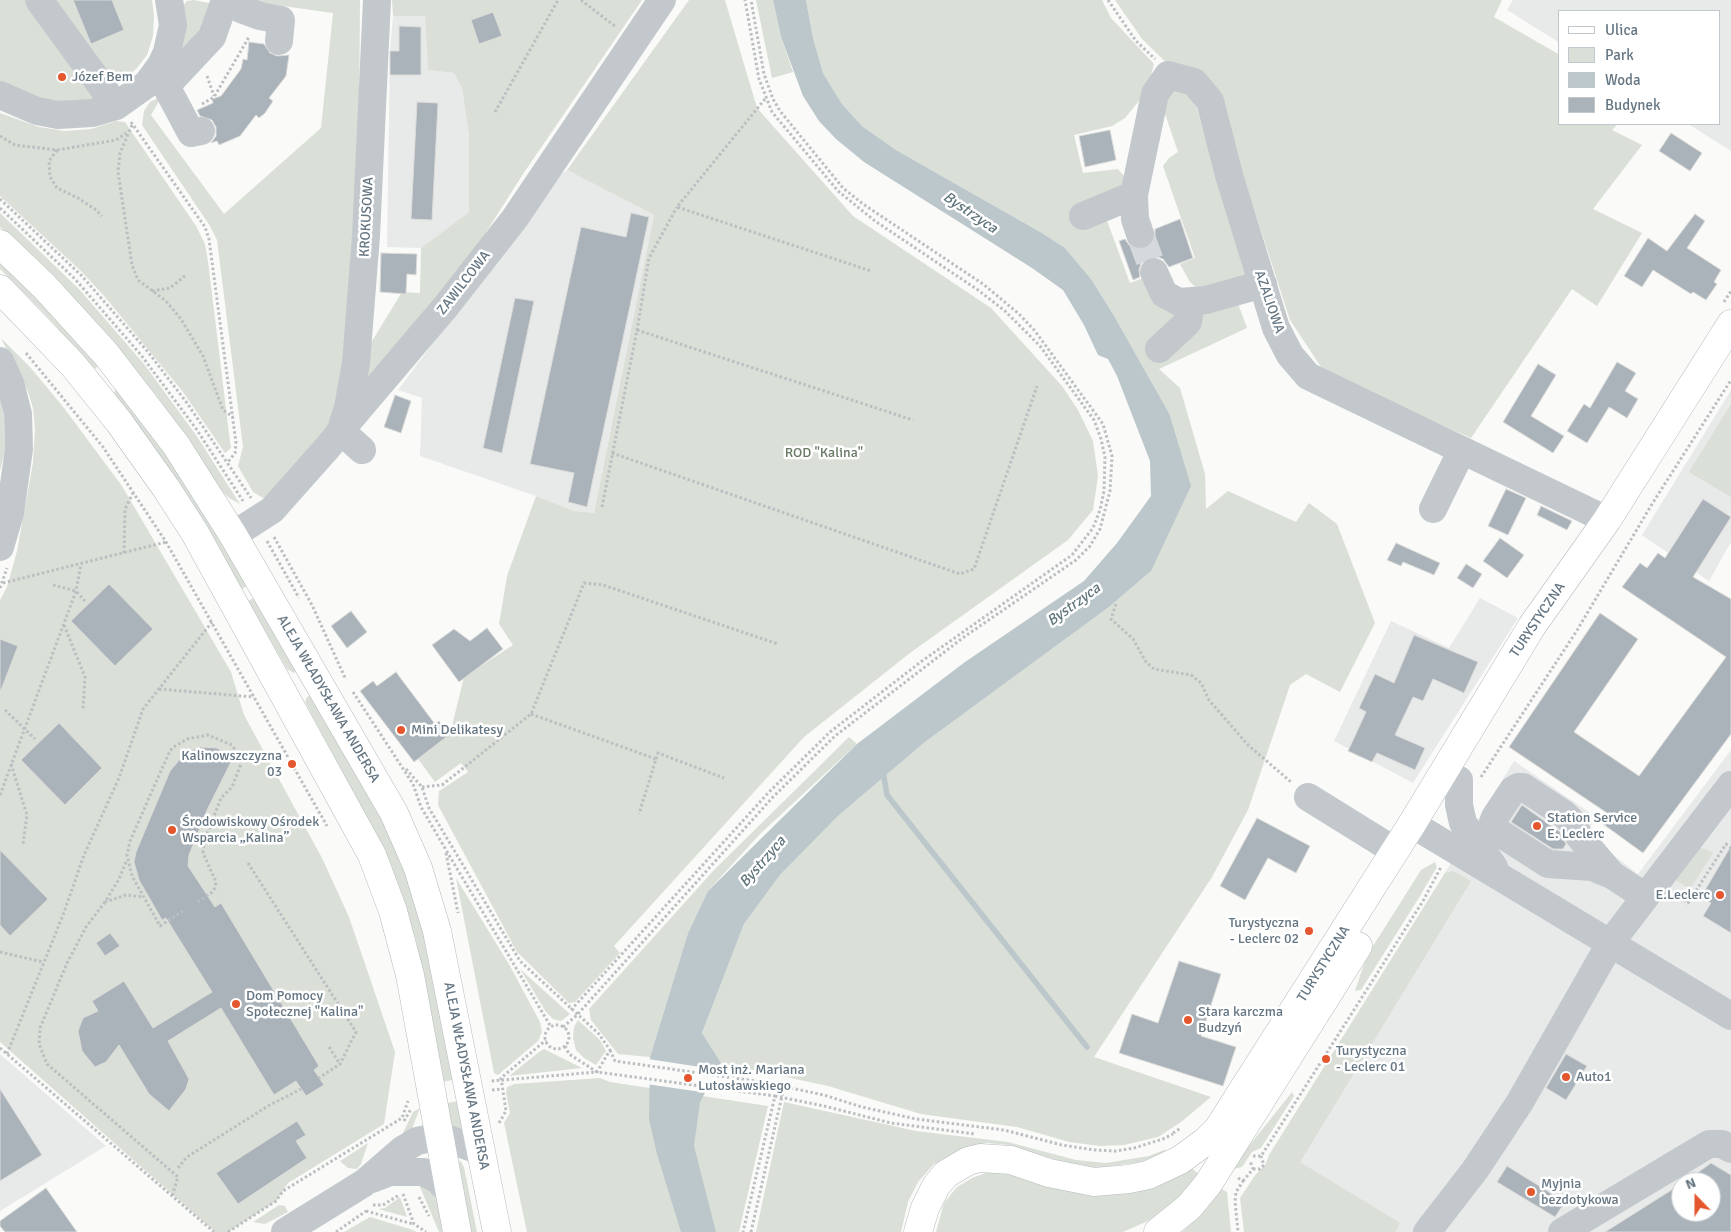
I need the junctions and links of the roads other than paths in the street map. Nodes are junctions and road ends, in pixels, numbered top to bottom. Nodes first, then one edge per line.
1 (39, 0) edge
2 (170, 0) edge
3 (226, 0) edge
4 (377, 0) edge
5 (662, 0) edge
6 (279, 41) dead end
7 (160, 80) junction
8 (0, 96) edge
9 (121, 111) junction
10 (192, 124) road end
11 (1149, 124) junction
12 (1134, 195) junction
13 (1083, 216) dead end
14 (0, 244) edge
15 (1162, 269) tunnel mouth
16 (1263, 284) junction
17 (0, 288) edge
18 (1200, 301) junction
19 (1731, 324) edge
20 (1159, 349) dead end
21 (0, 361) edge
22 (118, 368) junction
23 (92, 388) junction
24 (341, 431) junction
25 (362, 450) dead end
26 (1462, 450) junction
27 (1433, 509) dead end
28 (1607, 520) junction
29 (233, 535) junction
30 (0, 547) edge
31 (315, 676) junction
32 (284, 694) junction
33 (1468, 782) junction
34 (1731, 786) edge
35 (1308, 797) road end
36 (1420, 829) junction
37 (1395, 850) junction
38 (1612, 875) junction
39 (1499, 877) junction
40 (1657, 894) junction
41 (1611, 942) junction
42 (1731, 1016) edge
43 (440, 1136) junction
44 (1731, 1149) edge
45 (482, 1150) junction
46 (364, 1183) junction
47 (450, 1192) junction
48 (445, 1228) edge
49 (1417, 1228) edge
50 (285, 1232) edge
51 (497, 1232) edge
52 (918, 1232) edge
53 (1158, 1232) edge
54 (1562, 1232) edge

1 - 9 street
2 - 7 street
3 - 6 street
3 - 7 street
4 - 24 street, KROKUSOWA
5 - 24 street, ZAWILCOWA
7 - 9 street
7 - 10 street
8 - 9 street
11 - 12 street
11 - 12 street
11 - 16 street, AZALIOWA
12 - 13 street
14 - 22 main road, ALEJA WŁADYSŁAWA ANDERSA
15 - 18 street
16 - 18 street
16 - 26 street, AZALIOWA
17 - 23 main road
18 - 20 street
19 - 28 main road, TURYSTYCZNA
21 - 30 street
22 - 23 main road
22 - 29 main road, ALEJA WŁADYSŁAWA ANDERSA
23 - 32 main road
24 - 25 street
24 - 29 street, ZAWILCOWA
26 - 27 street
26 - 28 street, AZALIOWA
28 - 33 main road, TURYSTYCZNA
28 - 36 main road, TURYSTYCZNA
29 - 31 main road, ALEJA WŁADYSŁAWA ANDERSA
31 - 32 main road
31 - 45 main road, ALEJA WŁADYSŁAWA ANDERSA
32 - 43 main road
33 - 36 main road, TURYSTYCZNA
33 - 39 street
34 - 40 street
35 - 37 street
36 - 37 main road, TURYSTYCZNA
36 - 39 street
36 - 53 main road, TURYSTYCZNA
37 - 52 main road, TURYSTYCZNA
38 - 38 street
38 - 40 street
39 - 41 street
40 - 41 street
41 - 42 street
41 - 49 street
43 - 45 street
43 - 46 street
43 - 47 main road
44 - 54 street
45 - 51 main road, ALEJA WŁADYSŁAWA ANDERSA
46 - 47 street
46 - 50 street
47 - 48 main road

